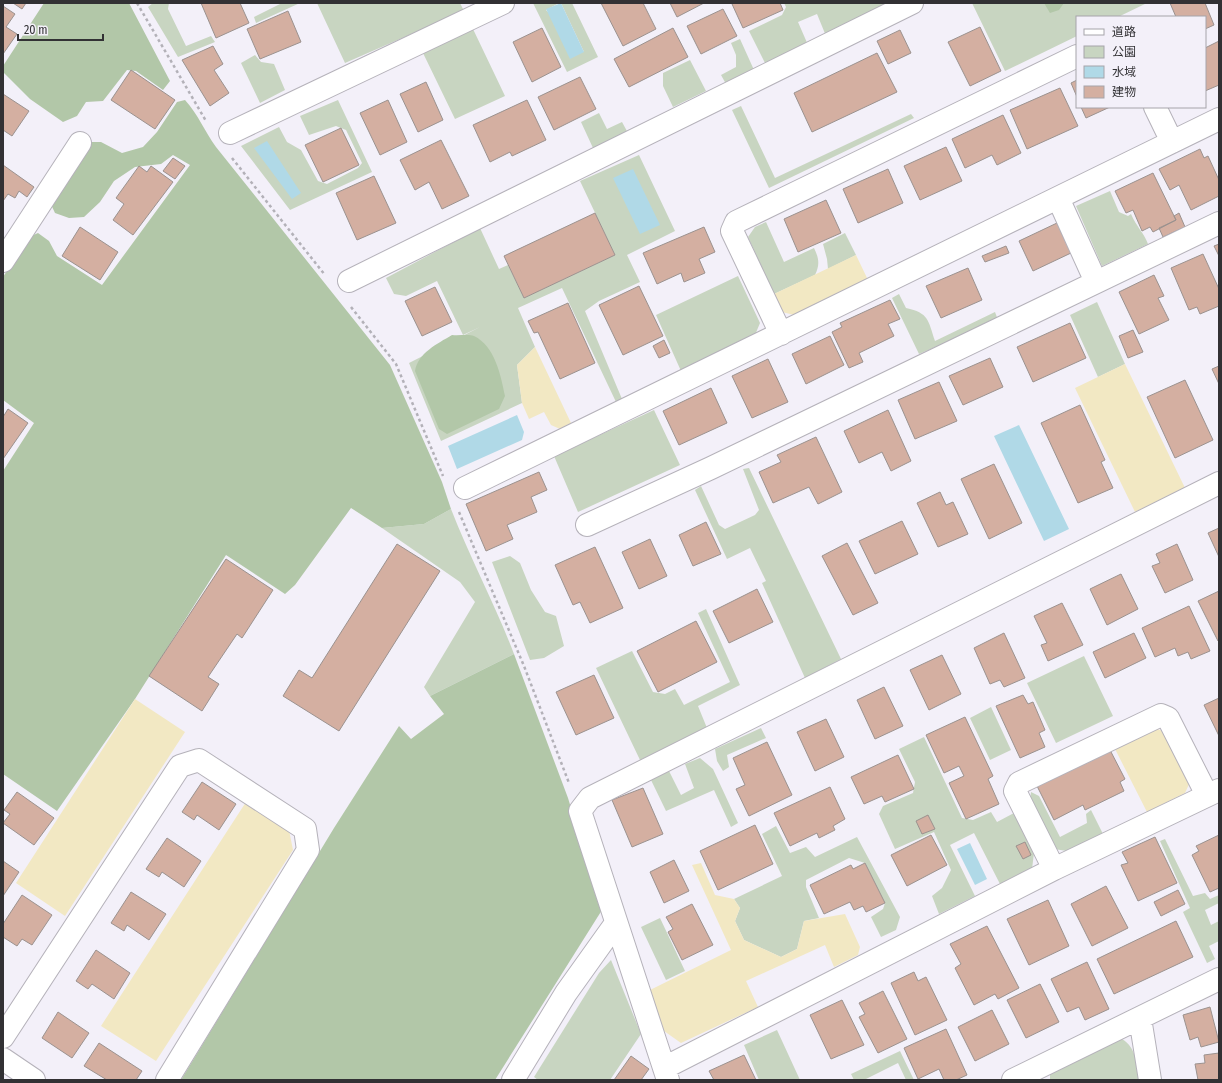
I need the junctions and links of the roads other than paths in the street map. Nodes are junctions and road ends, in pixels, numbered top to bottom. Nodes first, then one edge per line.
1 (502, 3) edge
2 (912, 3) edge
3 (1076, 56) edge
4 (1156, 108) edge
5 (1219, 119) edge
6 (230, 133) dead end
7 (80, 142) dead end
8 (1172, 142) junction
9 (1058, 198) junction
10 (1219, 223) edge
11 (3, 261) edge
12 (350, 281) dead end
13 (1096, 282) junction
14 (781, 334) junction
15 (1219, 483) edge
16 (465, 488) dead end
17 (587, 525) dead end
18 (1213, 792) edge
19 (1054, 869) junction
20 (616, 923) junction
21 (1219, 979) edge
22 (1140, 1018) junction
23 (3, 1037) edge
24 (3, 1059) edge
25 (666, 1074) edge
26 (34, 1080) edge
27 (166, 1080) edge
28 (513, 1080) edge
29 (1013, 1080) edge
30 (1150, 1080) edge

1 - 6 street
2 - 12 street
3 - 14 street
4 - 8 street
5 - 8 street
7 - 11 street
8 - 9 street
9 - 13 street
9 - 14 street
10 - 13 street
13 - 17 street
14 - 16 street
15 - 20 street
18 - 19 street
18 - 19 street
19 - 25 street
20 - 25 street
20 - 28 street
21 - 22 street
22 - 29 street
22 - 30 street
23 - 27 street
24 - 26 street

